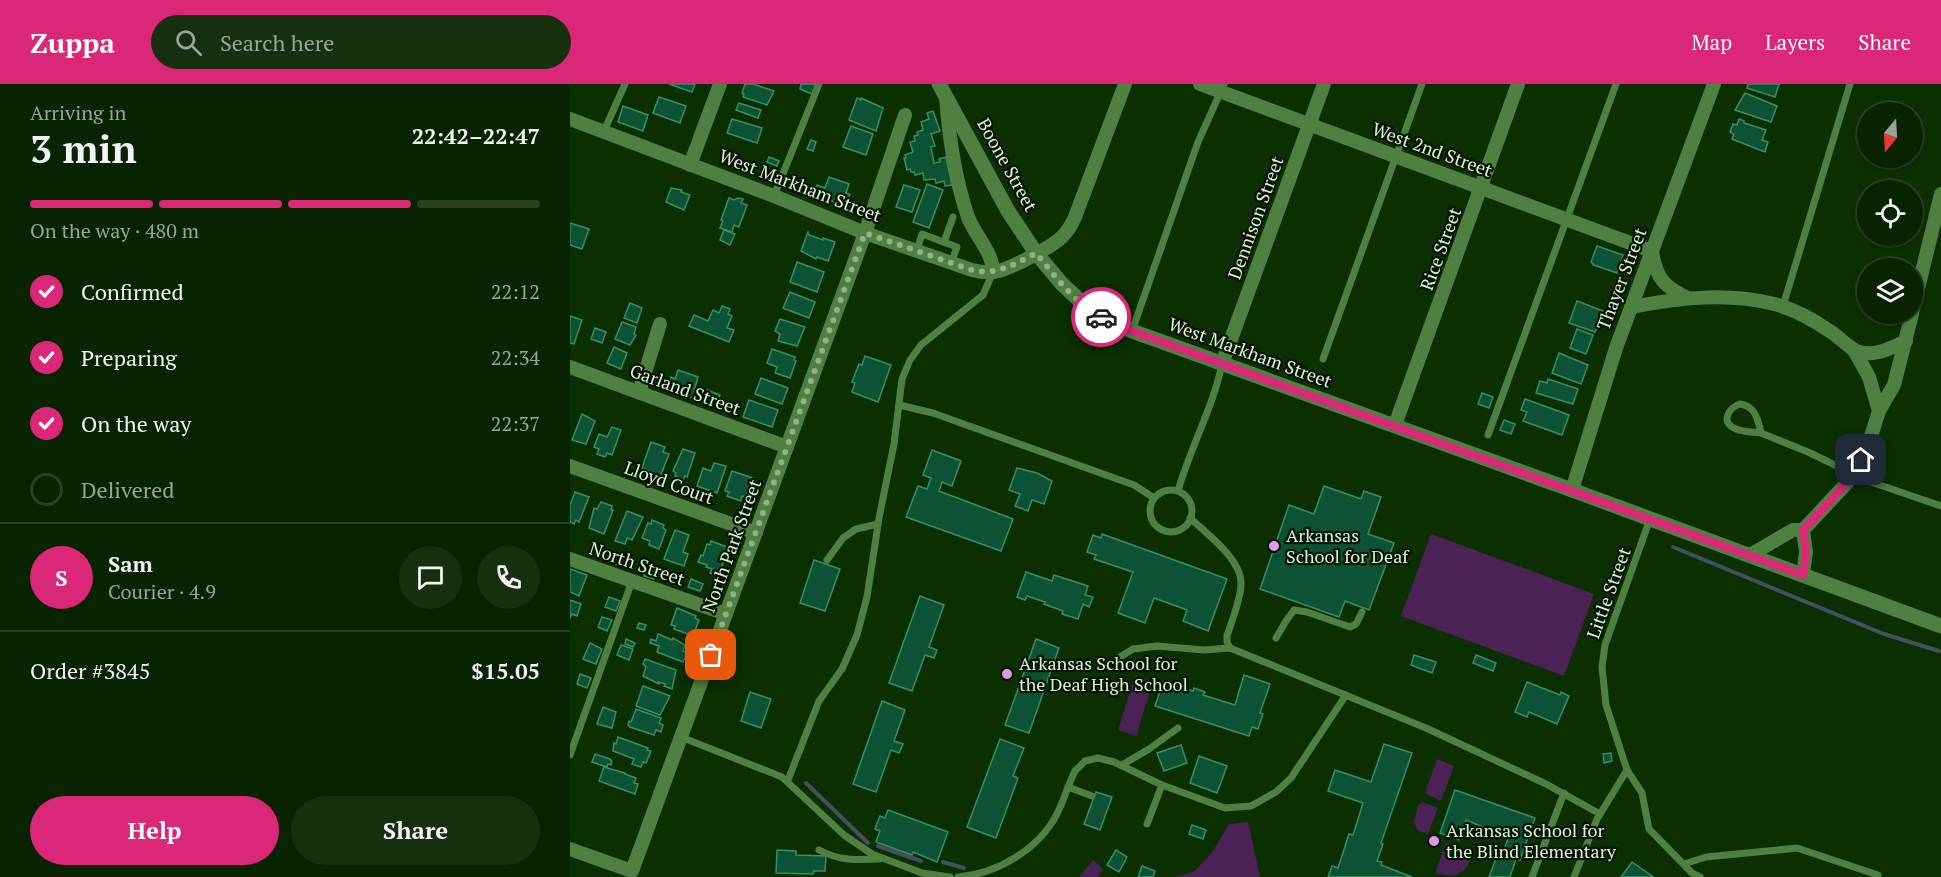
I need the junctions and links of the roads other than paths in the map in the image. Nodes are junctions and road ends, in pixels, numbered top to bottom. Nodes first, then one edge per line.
1 (625, 84) edge
2 (720, 84) edge
3 (819, 84) edge
4 (1125, 84) edge
5 (1200, 84) edge
6 (1324, 84) edge
7 (1422, 84) edge
8 (1518, 84) edge
9 (1616, 84) edge
10 (1714, 84) edge
11 (1850, 84) edge
12 (1222, 88) edge
13 (942, 89) edge
14 (905, 115) dead end
15 (570, 119) edge
16 (1310, 124) junction
17 (604, 131) junction
18 (1396, 156) junction
19 (690, 165) junction
20 (1482, 188) junction
21 (1941, 194) edge
22 (774, 196) junction
23 (952, 217) dead end
24 (1567, 220) junction
25 (865, 233) junction
26 (944, 242) junction
27 (916, 250) junction
28 (1652, 251) junction
29 (1036, 253) junction
30 (951, 263) junction
31 (1923, 268) edge
32 (993, 272) junction
33 (1688, 298) junction
34 (1632, 306) junction
35 (1783, 306) junction
36 (660, 324) dead end
37 (1910, 324) edge
38 (1132, 331) junction
39 (1906, 341) junction
40 (1854, 350) junction
41 (1323, 358) dead end
42 (1222, 364) junction
43 (570, 367) edge
44 (639, 392) junction
45 (899, 405) junction
46 (1879, 411) junction
47 (1395, 425) junction
48 (1761, 433) junction
49 (1488, 435) dead end
50 (787, 447) junction
51 (570, 466) edge
52 (1853, 472) junction
53 (1572, 490) junction
54 (1178, 491) junction
55 (1154, 498) junction
56 (1941, 506) edge
57 (1190, 518) junction
58 (1650, 519) junction
59 (878, 524) junction
60 (1803, 530) junction
61 (756, 533) junction
62 (1750, 555) junction
63 (570, 559) edge
64 (826, 560) dead end
65 (1803, 575) junction
66 (632, 581) junction
67 (1362, 612) dead end
68 (726, 614) junction
69 (1941, 626) edge
70 (1276, 638) dead end
71 (1230, 648) junction
72 (1115, 660) dead end
73 (1346, 695) junction
74 (1178, 728) dead end
75 (681, 737) junction
76 (570, 755) edge
77 (1122, 765) junction
78 (1627, 770) junction
79 (788, 780) junction
80 (1162, 785) junction
81 (1068, 787) junction
82 (1564, 794) junction
83 (1092, 796) dead end
84 (1600, 814) junction
85 (1146, 824) dead end
86 (570, 849) edge
87 (819, 850) dead end
88 (882, 859) junction
89 (1684, 864) junction
90 (1878, 876) edge
91 (950, 877) edge
92 (958, 877) edge
93 (1532, 877) edge
94 (1574, 877) edge
95 (1700, 877) edge

1 - 17 lane
2 - 19 street
3 - 22 lane
4 - 29 street
5 - 12 street, West 2nd Street
6 - 16 street, Dennison Street
7 - 18 lane
8 - 20 street, Rice Street
9 - 24 lane
10 - 28 street, Thayer Street
11 - 35 lane
12 - 16 street, West 2nd Street
12 - 38 lane
13 - 29 main road, Boone Street
13 - 32 street, Boone Street
14 - 25 street, North Park Street
15 - 17 street, West Markham Street
16 - 18 street, West 2nd Street
16 - 42 street, Dennison Street
17 - 19 street, West Markham Street
18 - 20 street, West 2nd Street
18 - 41 lane
19 - 22 street, West Markham Street
20 - 24 street, West 2nd Street
20 - 47 street, Rice Street
21 - 31 street
22 - 25 street, West Markham Street
23 - 26 lane
24 - 28 street, West 2nd Street
24 - 49 lane
25 - 27 street, West Markham Street
25 - 50 street, North Park Street
26 - 27 lane
26 - 30 lane
27 - 30 street, West Markham Street
28 - 33 street
28 - 34 street, Thayer Street
29 - 32 street
29 - 38 main road, West Markham Street
30 - 32 street, West Markham Street
32 - 45 lane
33 - 34 street
33 - 35 street
34 - 53 street, Thayer Street
35 - 40 street
36 - 44 street
37 - 39 street
38 - 42 main road, West Markham Street
39 - 40 street
39 - 46 street
40 - 46 street
42 - 47 main road, West Markham Street
42 - 54 lane
43 - 44 street, Garland Street
44 - 50 street, Garland Street
45 - 55 lane
45 - 59 lane
46 - 52 street
47 - 53 main road, West Markham Street
48 - 48 lane
48 - 52 lane
50 - 61 street, North Park Street
51 - 61 street, Lloyd Court
52 - 56 lane
52 - 60 street
53 - 58 main road, West Markham Street
54 - 55 lane
54 - 57 lane
55 - 57 lane
57 - 71 lane
58 - 62 main road, West Markham Street
58 - 78 lane, Little Street
59 - 64 lane
59 - 79 lane
60 - 62 street
60 - 65 street
61 - 68 street, North Park Street
62 - 65 main road, West Markham Street
63 - 66 street, North Street
65 - 69 main road, West Markham Street
66 - 68 street, North Street
66 - 76 lane
67 - 70 lane
68 - 75 street, North Park Street
71 - 72 lane
71 - 73 lane
73 - 80 lane
73 - 82 lane
74 - 77 lane
75 - 79 lane
75 - 86 street, North Park Street
77 - 80 lane
77 - 81 lane
78 - 84 lane
78 - 89 lane, Little Street
79 - 88 lane
80 - 85 lane
81 - 83 lane
81 - 92 lane
82 - 84 lane
82 - 93 lane
84 - 94 lane
87 - 88 lane
88 - 91 lane
89 - 90 lane
89 - 95 lane, Little Street

